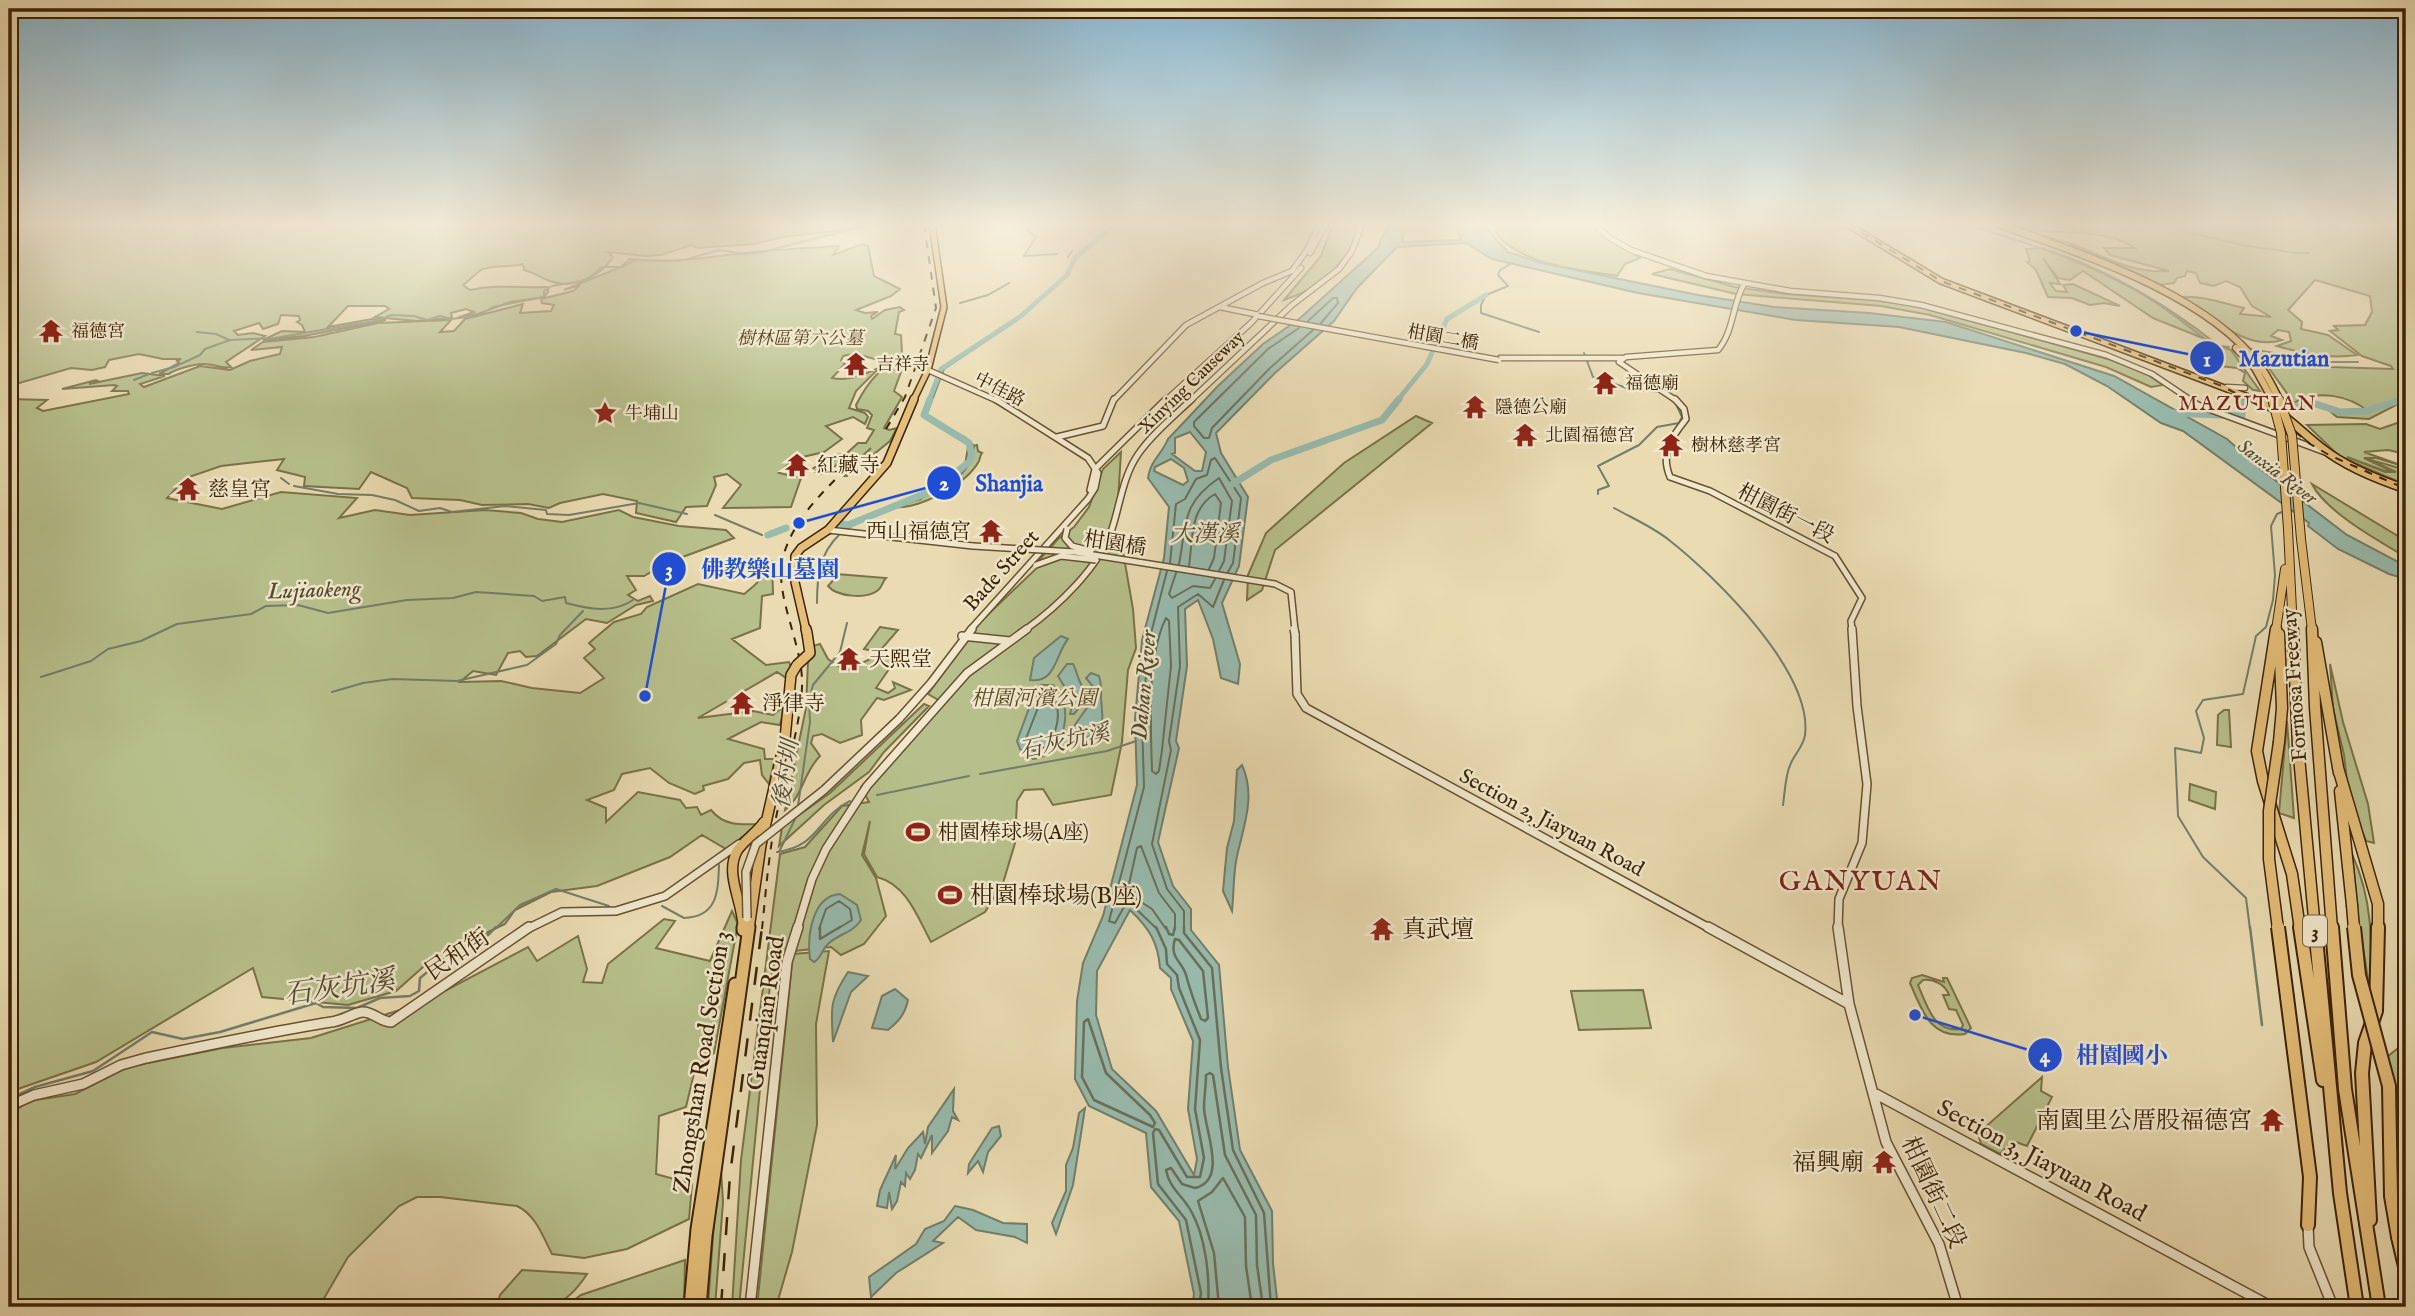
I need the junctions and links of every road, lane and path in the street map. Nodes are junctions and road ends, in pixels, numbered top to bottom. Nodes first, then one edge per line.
1 (941, 285) edge
2 (1259, 285) edge
3 (1285, 285) edge
4 (1318, 285) edge
5 (1954, 285) edge
6 (1958, 285) edge
7 (2142, 285) edge
8 (2149, 285) edge
9 (1744, 286) joint
10 (1220, 307) junction
11 (1259, 315) junction
12 (1621, 359) junction
13 (928, 370) junction
14 (2241, 391) junction
15 (2275, 398) junction
16 (2258, 399) junction
17 (2244, 422) junction
18 (1058, 437) junction
19 (2317, 443) junction
20 (2306, 444) junction
21 (2333, 455) junction
22 (1095, 469) junction
23 (1095, 488) junction
24 (2406, 488) edge
25 (828, 530) junction
26 (2288, 553) junction
27 (1206, 573) junction
28 (983, 617) junction
29 (2278, 618) junction
30 (2312, 631) junction
31 (1294, 634) joint
32 (962, 636) junction
33 (1010, 641) junction
34 (2338, 768) junction
35 (770, 810) junction
36 (753, 835) junction
37 (747, 920) junction
38 (1849, 1004) junction
39 (1875, 1094) junction
40 (9, 1106) edge
41 (2340, 1193) junction
42 (2308, 1225) joint
43 (2406, 1271) edge
44 (2374, 1275) junction
45 (690, 1307) edge
46 (700, 1307) edge
47 (750, 1307) edge
48 (1958, 1307) edge
49 (2272, 1307) edge
50 (2333, 1307) edge
51 (2357, 1307) edge
52 (2379, 1307) edge

1 - 13 main road
2 - 10 street
3 - 11 street
4 - 33 street, Xinying Causeway
5 - 14 main road
6 - 14 main road
7 - 15 highway, Formosa Freeway / 3
8 - 15 highway, Formosa Freeway / 3
9 - 12 street
9 - 17 street
10 - 11 street, 柑園二橋
10 - 18 street
11 - 12 street, 柑園二橋, bridge
11 - 22 street
12 - 38 street, 柑園街一段
13 - 18 street, 中佳路
13 - 25 main road
14 - 16 main road
15 - 26 highway, Formosa Freeway / 3, bridge
15 - 30 highway, Formosa Freeway / 3, bridge
16 - 19 main road
16 - 21 main road
17 - 20 street
17 - 21 street
18 - 22 street
19 - 20 street
19 - 21 main road
20 - 21 street
21 - 24 main road
22 - 23 street
22 - 32 street, Bade Street
23 - 27 street, bridge
23 - 28 street, Bade Street
25 - 27 street, 柑園橋, bridge
25 - 35 main road, Zhongshan Road Section 3, bridge
26 - 29 highway
26 - 41 highway, Formosa Freeway / 3
27 - 28 street, bridge
27 - 31 street, 柑園橋, bridge
28 - 32 street, Bade Street
29 - 41 highway
29 - 42 highway, bridge
30 - 34 highway
30 - 44 highway, Formosa Freeway / 3
31 - 38 street, Section 2, Jiayuan Road
32 - 33 street
32 - 37 street, Bade Street, bridge
33 - 47 street, Guanqian Road
34 - 43 highway, bridge
34 - 44 highway
35 - 36 main road, Zhongshan Road Section 3
35 - 37 main road, Zhongshan Road Section 3
36 - 37 main road, Zhongshan Road Section 3
36 - 40 street, 民和街
37 - 45 main road, Zhongshan Road Section 3
37 - 46 main road, Zhongshan Road Section 3
38 - 39 street
39 - 48 street, 柑園街二段
39 - 49 street, Section 3, Jiayuan Road
41 - 51 highway, Formosa Freeway / 3
42 - 50 street
44 - 52 highway, Formosa Freeway / 3

